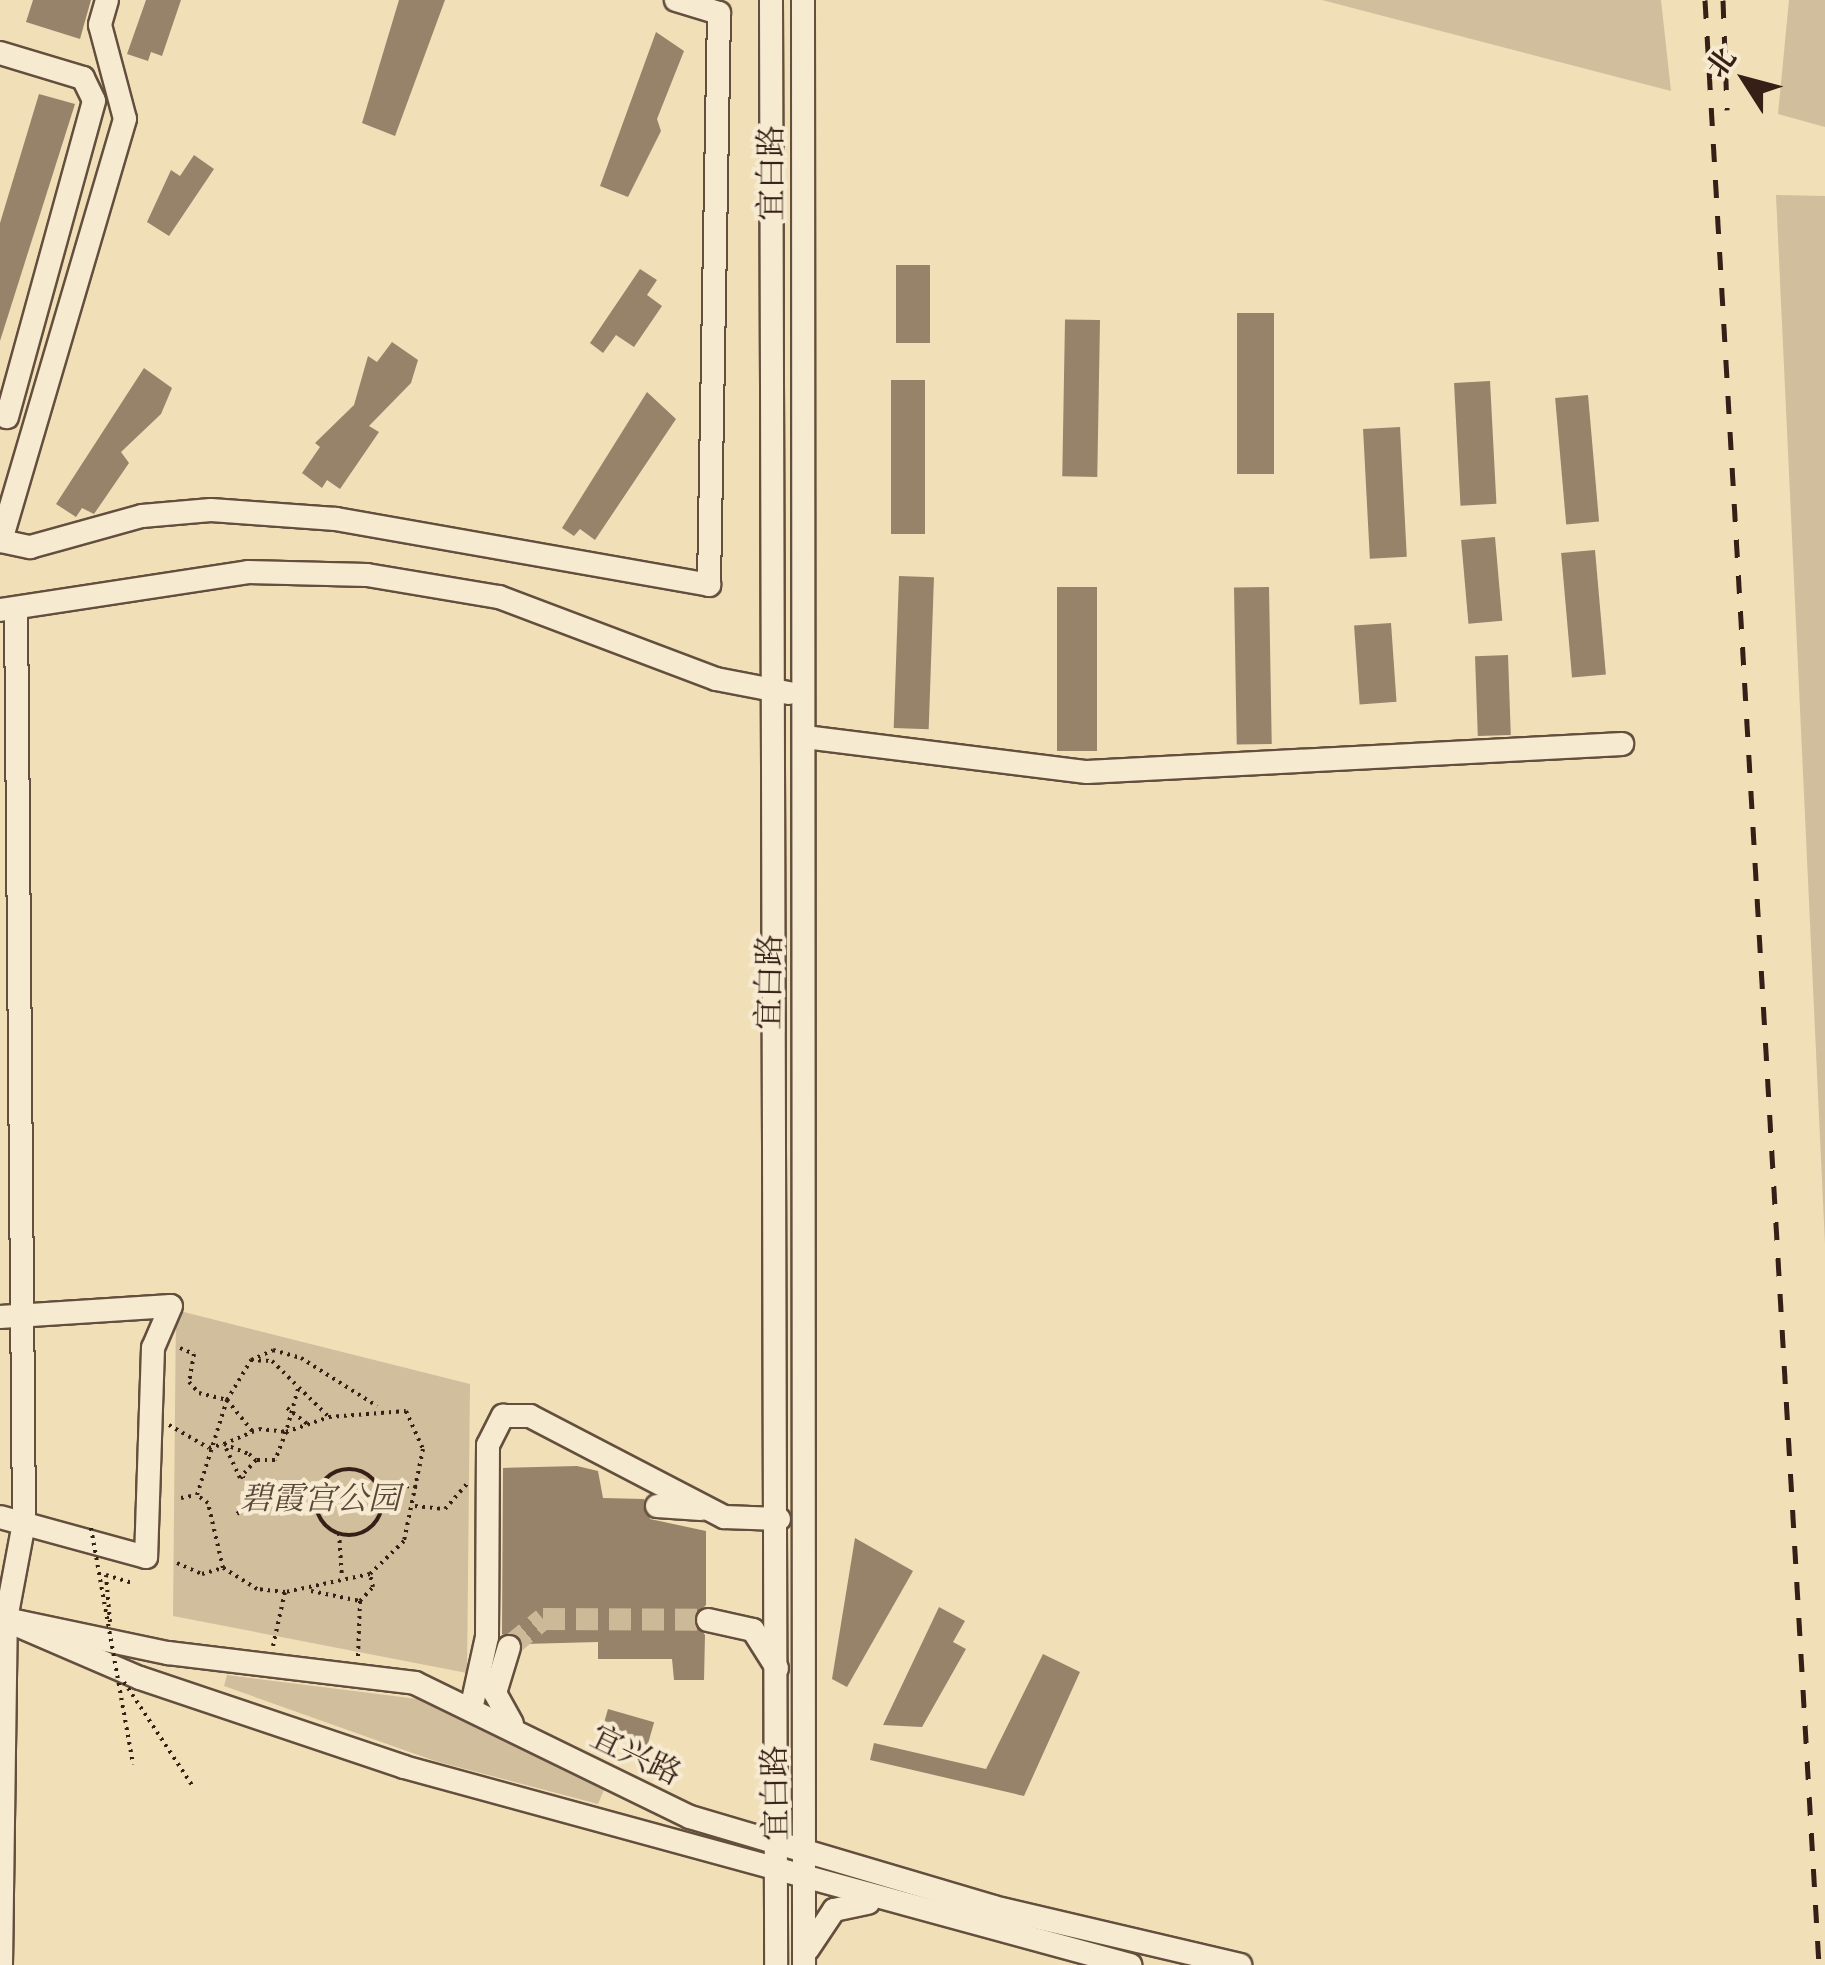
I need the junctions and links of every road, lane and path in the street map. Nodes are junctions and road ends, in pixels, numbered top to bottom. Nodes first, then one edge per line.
1 (108, 0) edge
2 (676, 0) edge
3 (772, 0) edge
4 (803, 0) edge
5 (0, 53) edge
6 (7, 417) dead end
7 (8, 610) edge
8 (776, 691) junction
9 (807, 695) junction
10 (805, 737) junction
11 (1622, 744) dead end
12 (8, 863) edge
13 (24, 1315) junction
14 (0, 1317) edge
15 (180, 1348) dead end
16 (250, 1360) junction
17 (298, 1389) junction
18 (226, 1400) junction
19 (378, 1407) junction
20 (288, 1408) junction
21 (328, 1417) junction
22 (154, 1425) junction
23 (312, 1429) junction
24 (253, 1432) junction
25 (286, 1432) junction
26 (224, 1444) junction
27 (209, 1448) junction
28 (256, 1460) junction
29 (243, 1478) junction
30 (487, 1481) junction
31 (377, 1484) junction
32 (420, 1486) junction
33 (197, 1495) junction
34 (181, 1498) dead end
35 (415, 1506) junction
36 (656, 1506) dead end
37 (710, 1510) junction
38 (237, 1514) dead end
39 (0, 1517) edge
40 (779, 1519) junction
41 (24, 1523) junction
42 (91, 1528) dead end
43 (339, 1534) junction
44 (177, 1563) dead end
45 (223, 1568) junction
46 (370, 1574) junction
47 (342, 1580) junction
48 (132, 1583) dead end
49 (309, 1591) junction
50 (285, 1592) junction
51 (360, 1602) junction
52 (3, 1619) edge
53 (708, 1620) tunnel mouth
54 (110, 1622) junction
55 (509, 1647) tunnel mouth
56 (270, 1662) junction
57 (355, 1672) junction
58 (781, 1676) junction
59 (121, 1678) junction
60 (472, 1705) junction
61 (518, 1730) junction
62 (133, 1764) dead end
63 (192, 1786) dead end
64 (704, 1821) junction
65 (777, 1842) junction
66 (808, 1850) junction
67 (887, 1874) junction
68 (773, 1876) junction
69 (809, 1885) junction
70 (884, 1903) junction
71 (793, 1910) junction
72 (804, 1963) edge
73 (776, 1964) edge
74 (0, 1965) edge
75 (1130, 1965) edge
76 (1240, 1965) edge

1 - 2 street
3 - 8 street, 宜白路
4 - 9 street, 宜白路
5 - 6 street
7 - 8 street
7 - 12 street
8 - 9 street
8 - 40 street, 宜白路
9 - 10 street, 宜白路
10 - 11 street
10 - 66 street, 宜白路
12 - 13 street
13 - 14 street
13 - 22 street
13 - 41 street
15 - 18 path
16 - 17 path
16 - 18 path
16 - 19 path
17 - 20 path
17 - 21 path
18 - 24 path
18 - 27 path
19 - 21 path
19 - 32 path
20 - 23 path
20 - 25 path
21 - 23 path
22 - 27 path
22 - 41 street
23 - 25 path
24 - 25 path
24 - 26 path
25 - 28 path
26 - 27 path
26 - 28 path
26 - 29 path
27 - 33 path
28 - 29 path
29 - 38 path
30 - 35 path
30 - 37 street
30 - 60 street
31 - 32 path
31 - 43 path
31 - 43 path
32 - 35 path
33 - 34 path
33 - 45 path
35 - 46 path
36 - 37 street
37 - 40 street
39 - 41 street
40 - 58 street, 宜白路
41 - 52 street
42 - 54 path, bridge
43 - 47 path
44 - 45 path
45 - 50 path
46 - 47 path
46 - 51 path
47 - 49 path
48 - 54 path, bridge
49 - 50 path
49 - 51 path
50 - 56 path
51 - 57 path
52 - 56 street, 宜兴路
52 - 68 street, 宜兴路
52 - 74 street
53 - 58 street
54 - 59 path, bridge
55 - 61 street
56 - 57 street, 宜兴路
57 - 60 street, 宜兴路
58 - 65 street, 宜白路
59 - 62 path, bridge
59 - 63 path, bridge
60 - 61 street, 宜兴路
61 - 64 street, 宜兴路
64 - 65 street, 宜兴路
64 - 68 street
65 - 66 street, 宜兴路
65 - 68 street, 宜白路
66 - 67 street, 宜兴路
66 - 69 street, 宜白路
67 - 69 street
67 - 76 street, 宜兴路
68 - 69 street, 宜兴路
68 - 71 street
68 - 73 street, 宜白路
69 - 70 street, 宜兴路
69 - 71 street
69 - 72 street, 宜白路
70 - 72 street
70 - 75 street, 宜兴路
71 - 72 street
71 - 73 street

